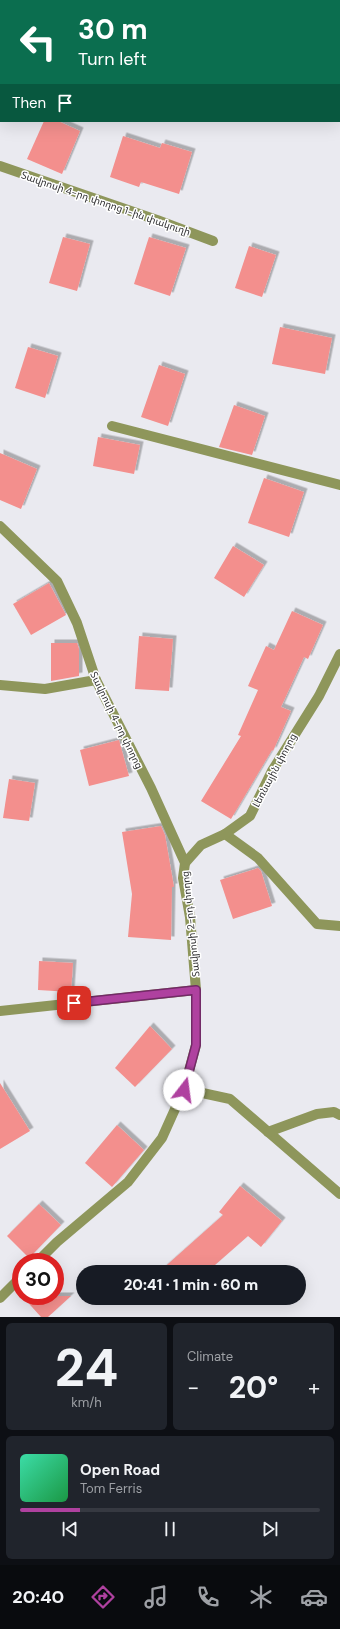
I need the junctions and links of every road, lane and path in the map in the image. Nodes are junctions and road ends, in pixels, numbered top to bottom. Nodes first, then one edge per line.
1 (0, 166) edge
2 (213, 241) dead end
3 (112, 426) dead end
4 (340, 485) edge
5 (0, 526) edge
6 (340, 654) edge
7 (96, 680) junction
8 (0, 685) edge
9 (225, 834) junction
10 (184, 863) junction
11 (340, 926) edge
12 (196, 990) junction
13 (0, 1011) edge
14 (184, 1090) junction
15 (340, 1115) edge
16 (268, 1132) junction
17 (340, 1194) edge
18 (46, 1253) edge
19 (12, 1286) edge
20 (0, 1298) edge

1 - 2 street, Տավրոսի 4-րդ փողոց 1-ին փակուղի
3 - 4 street
5 - 7 street, Տավրոսի 4-րդ փողոց
6 - 9 street, Լեռնային փողոց
7 - 8 street
7 - 10 street, Տավրոսի 4-րդ փողոց
9 - 10 street, Լեռնային փողոց
9 - 11 street
10 - 12 street, Տավրոսի 2-րդ փողոց
12 - 13 street
12 - 14 street, Տավրոսի 2-րդ փողոց
14 - 16 street
14 - 18 street, Տավրոսի 2-րդ փողոց
15 - 16 street
16 - 17 street
19 - 20 street

